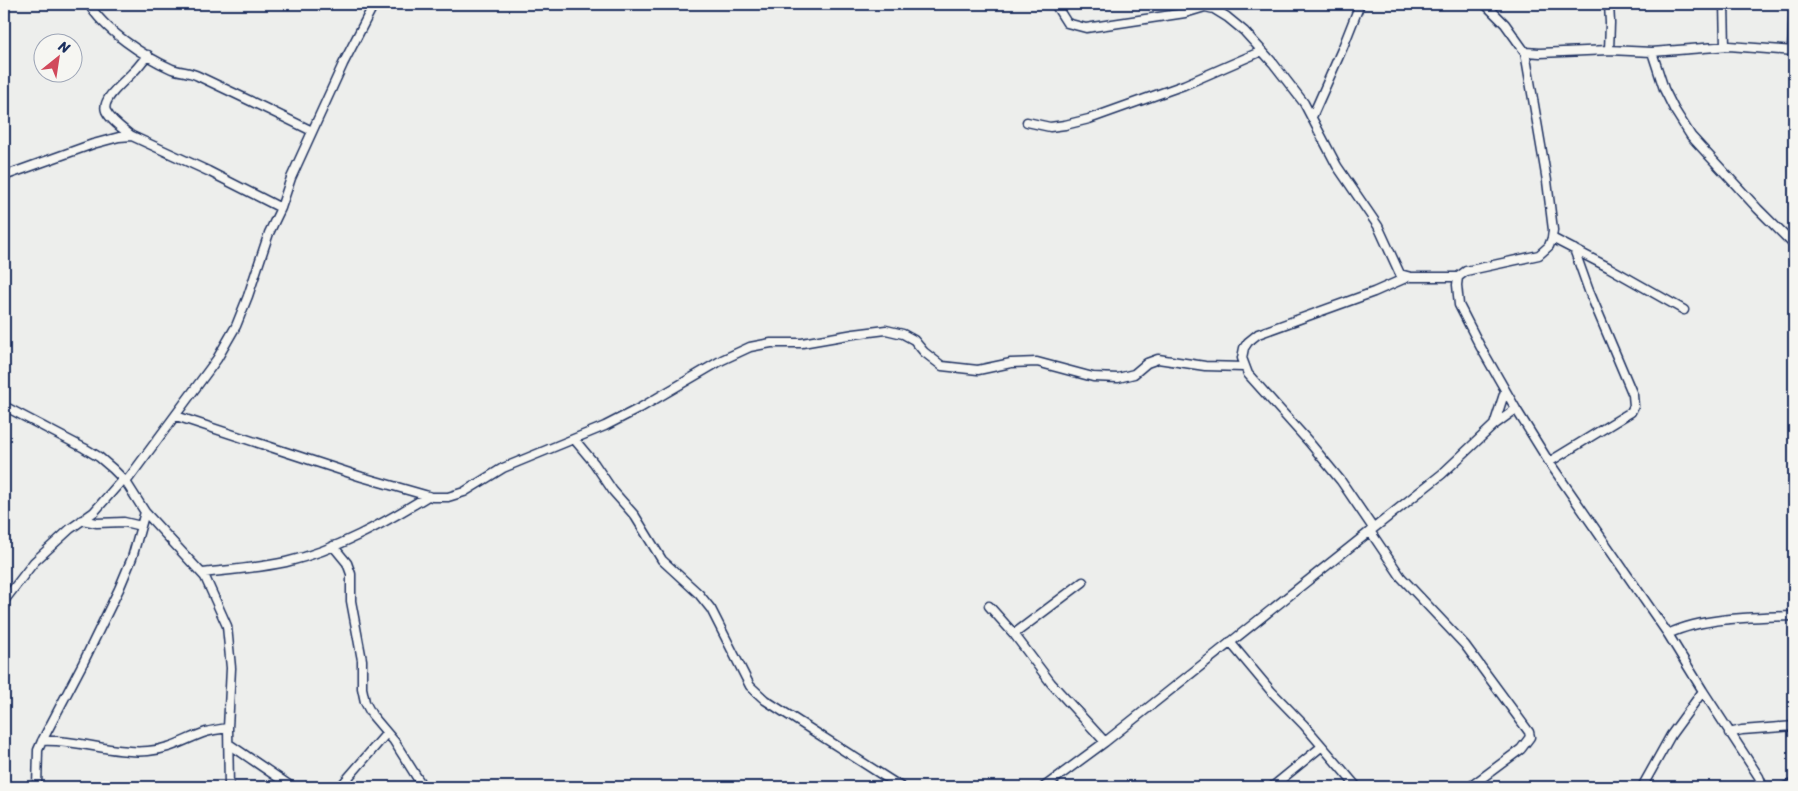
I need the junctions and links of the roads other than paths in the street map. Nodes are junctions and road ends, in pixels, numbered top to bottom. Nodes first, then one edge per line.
1 (89, 4) edge
2 (374, 4) edge
3 (1055, 4) edge
4 (1360, 4) edge
5 (1485, 4) edge
6 (1609, 4) edge
7 (1724, 4) edge
8 (1794, 4) edge
9 (1725, 46) junction
10 (1609, 50) junction
11 (1793, 51) edge
12 (1262, 52) junction
13 (1525, 52) junction
14 (1652, 52) junction
15 (148, 55) junction
16 (1312, 117) junction
17 (1027, 122) dead end
18 (312, 131) junction
19 (132, 136) junction
20 (4, 176) edge
21 (281, 208) junction
22 (1552, 238) junction
23 (1794, 245) edge
24 (1574, 249) junction
25 (1408, 277) junction
26 (1458, 277) junction
27 (1684, 310) dead end
28 (1244, 367) junction
29 (1505, 390) junction
30 (4, 406) edge
31 (1516, 409) junction
32 (176, 416) junction
33 (1494, 425) junction
34 (574, 439) junction
35 (1549, 462) junction
36 (125, 480) junction
37 (428, 496) junction
38 (145, 512) junction
39 (82, 520) junction
40 (141, 526) junction
41 (1372, 530) junction
42 (333, 546) junction
43 (202, 573) junction
44 (1083, 582) dead end
45 (4, 601) edge
46 (989, 606) dead end
47 (1794, 616) edge
48 (1014, 634) junction
49 (1668, 634) junction
50 (1230, 642) junction
51 (1703, 691) junction
52 (1794, 726) edge
53 (228, 728) junction
54 (1730, 733) junction
55 (386, 734) junction
56 (42, 741) junction
57 (1105, 742) junction
58 (229, 744) junction
59 (1321, 747) junction
60 (1794, 783) edge
61 (37, 787) edge
62 (229, 787) edge
63 (292, 787) edge
64 (340, 787) edge
65 (423, 787) edge
66 (901, 787) edge
67 (1044, 787) edge
68 (1272, 787) edge
69 (1357, 787) edge
70 (1470, 787) edge
71 (1642, 787) edge
72 (1763, 787) edge
73 (1785, 787) edge

1 - 15 street
2 - 18 street
3 - 12 street
4 - 16 street
5 - 13 street
6 - 10 street
7 - 9 street
8 - 11 street
9 - 11 street
9 - 14 street
10 - 13 street
10 - 14 street
12 - 16 street
12 - 17 street
13 - 22 street
14 - 23 street
15 - 18 street
15 - 19 street
16 - 25 street
18 - 21 street
19 - 20 street
19 - 21 street
21 - 32 street
22 - 24 street
22 - 26 street
24 - 27 street
24 - 35 street
25 - 26 street
25 - 28 street
26 - 29 street
28 - 34 street
28 - 41 street
29 - 31 street
29 - 33 street
30 - 36 street
31 - 33 street
31 - 35 street
32 - 36 street
32 - 37 street
33 - 41 street
34 - 37 street
34 - 66 street
35 - 49 street
36 - 38 street
36 - 39 street
37 - 42 street
38 - 40 street
38 - 43 street
39 - 40 street
39 - 45 street
40 - 56 street
41 - 50 street
41 - 70 street
42 - 43 street
42 - 55 street
43 - 53 street
44 - 48 street
46 - 48 street
47 - 49 street
48 - 57 street
49 - 51 street
50 - 57 street
50 - 59 street
51 - 54 street
51 - 71 street
52 - 54 street
53 - 56 street
53 - 58 street
54 - 72 street
55 - 64 street
55 - 65 street
56 - 61 street
57 - 67 street
58 - 62 street
58 - 63 street
59 - 68 street
59 - 69 street
60 - 73 street

